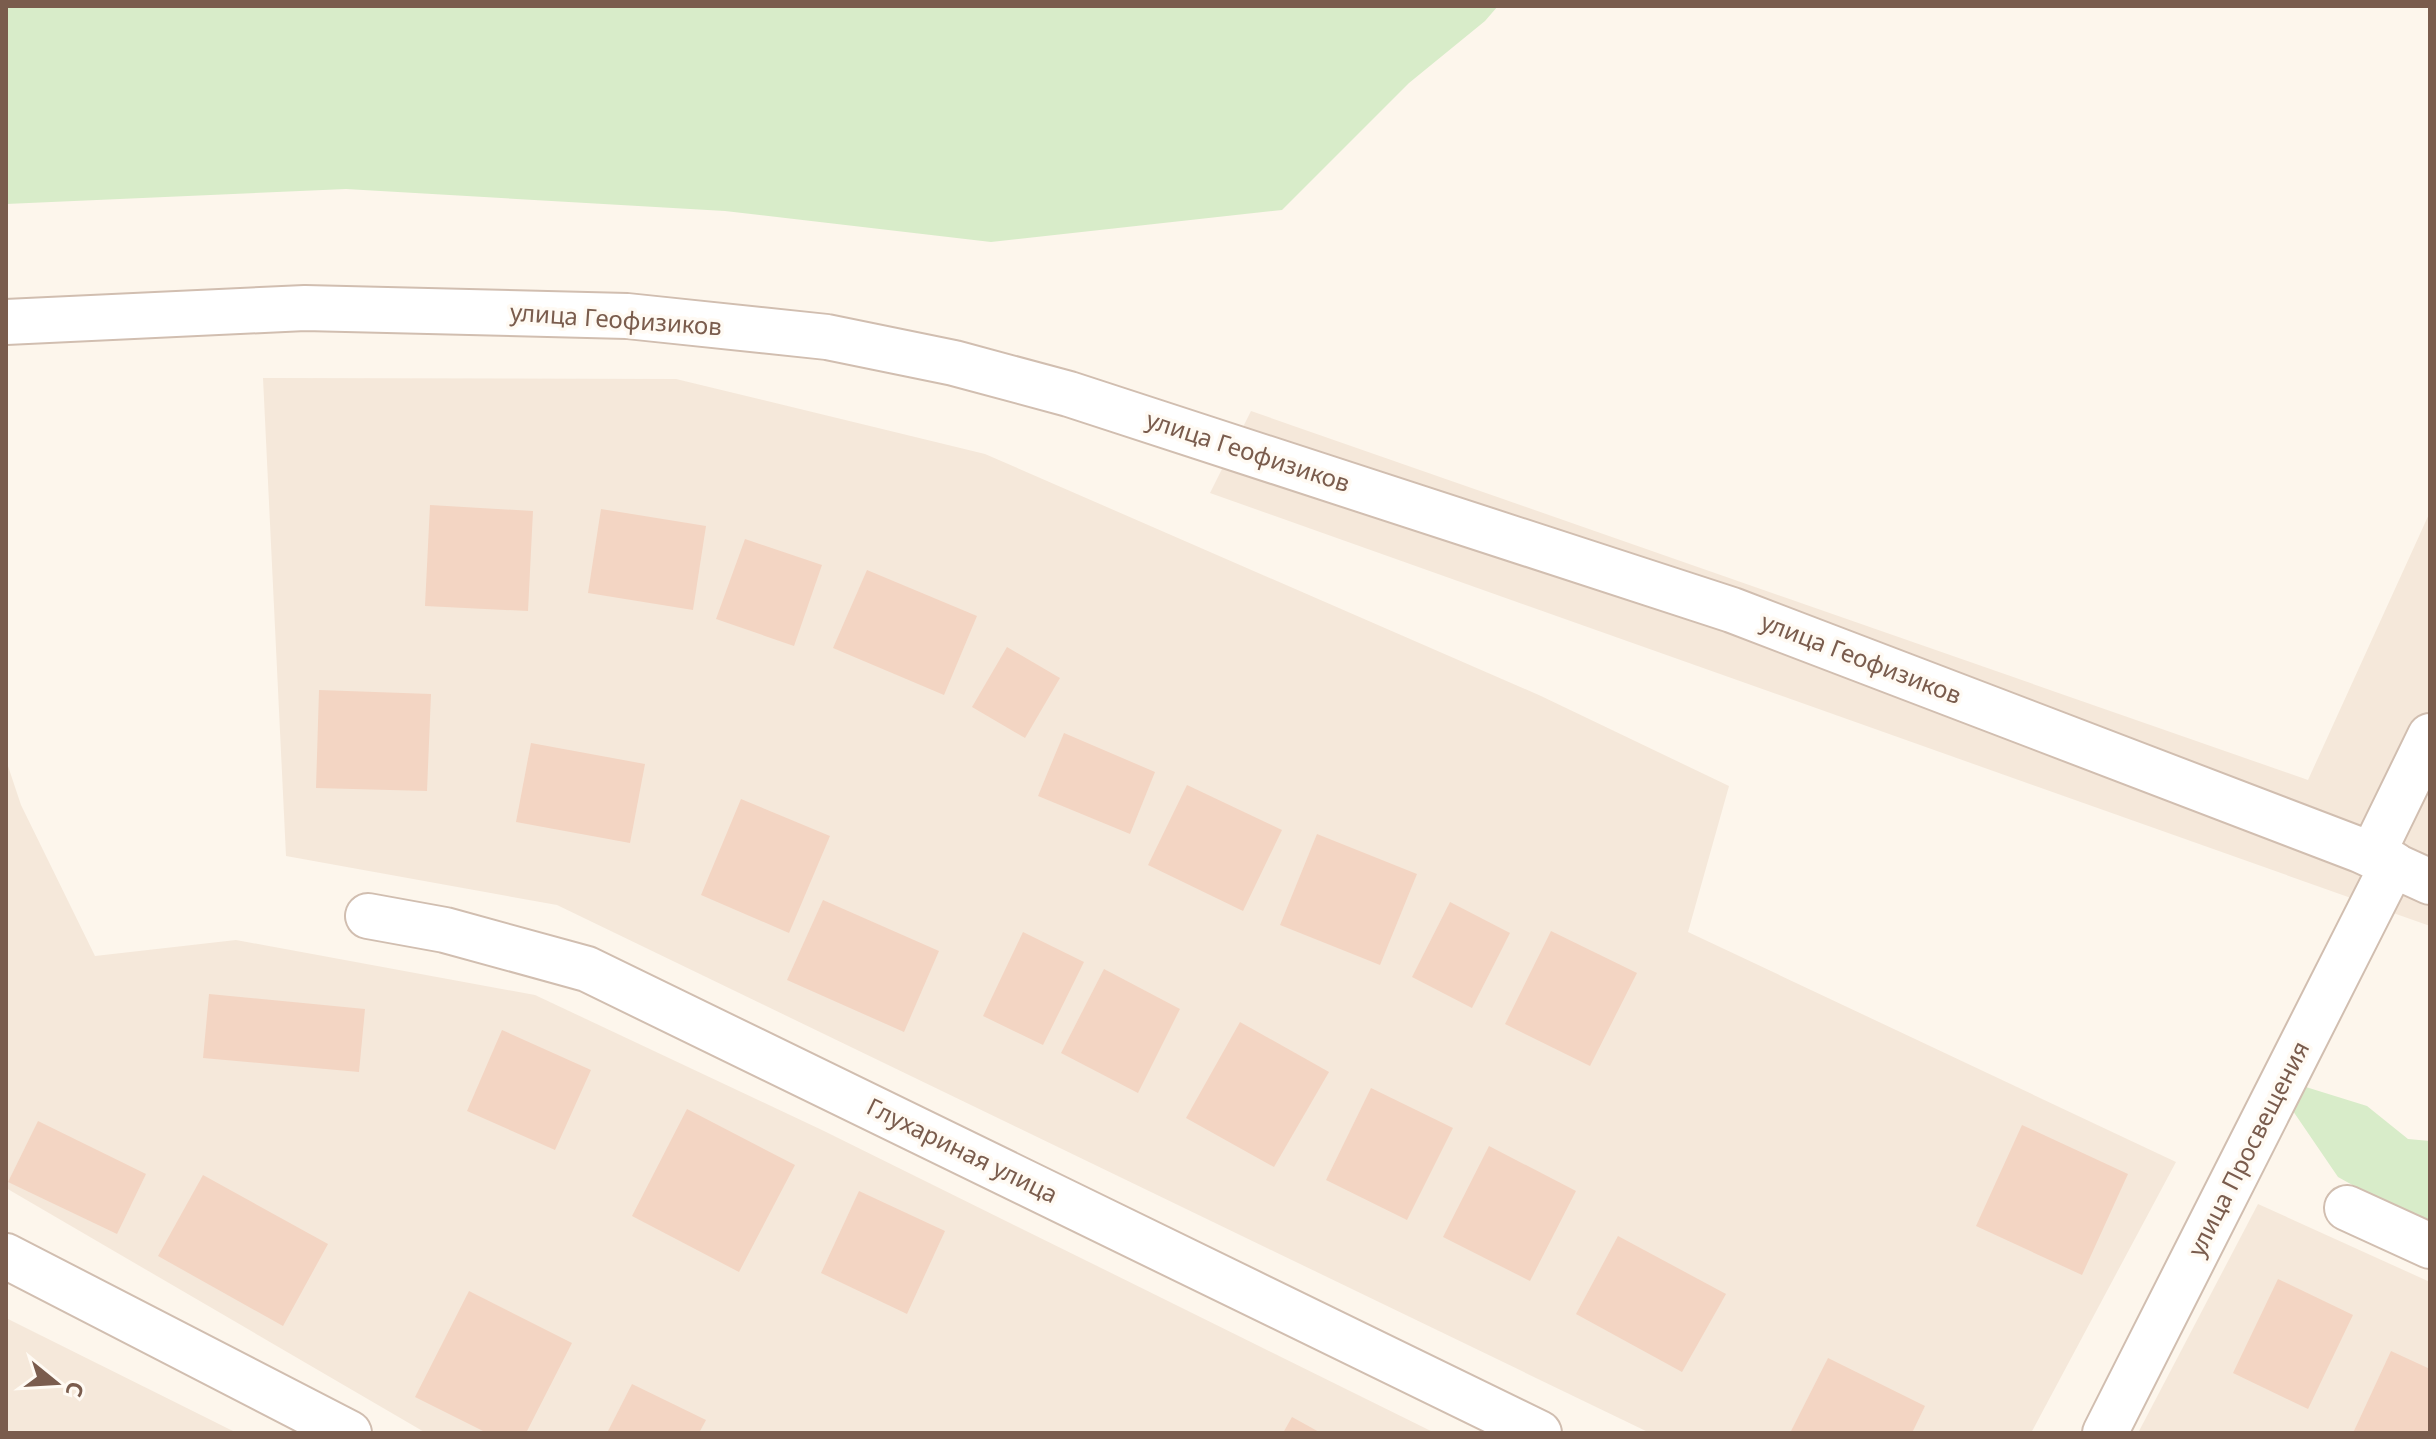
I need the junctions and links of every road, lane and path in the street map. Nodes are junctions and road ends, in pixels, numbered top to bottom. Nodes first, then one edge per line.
1 (6, 322) edge
2 (2430, 736) edge
3 (2398, 867) edge
4 (368, 916) dead end
5 (2347, 1208) dead end
6 (2430, 1246) edge
7 (6, 1256) edge
8 (349, 1433) edge
9 (1539, 1433) edge
10 (2105, 1433) edge

1 - 3 street, улица Геофизиков
2 - 3 street, улица Просвещения
3 - 10 street, улица Просвещения
4 - 9 street, Глухариная улица
5 - 6 street
7 - 8 street

